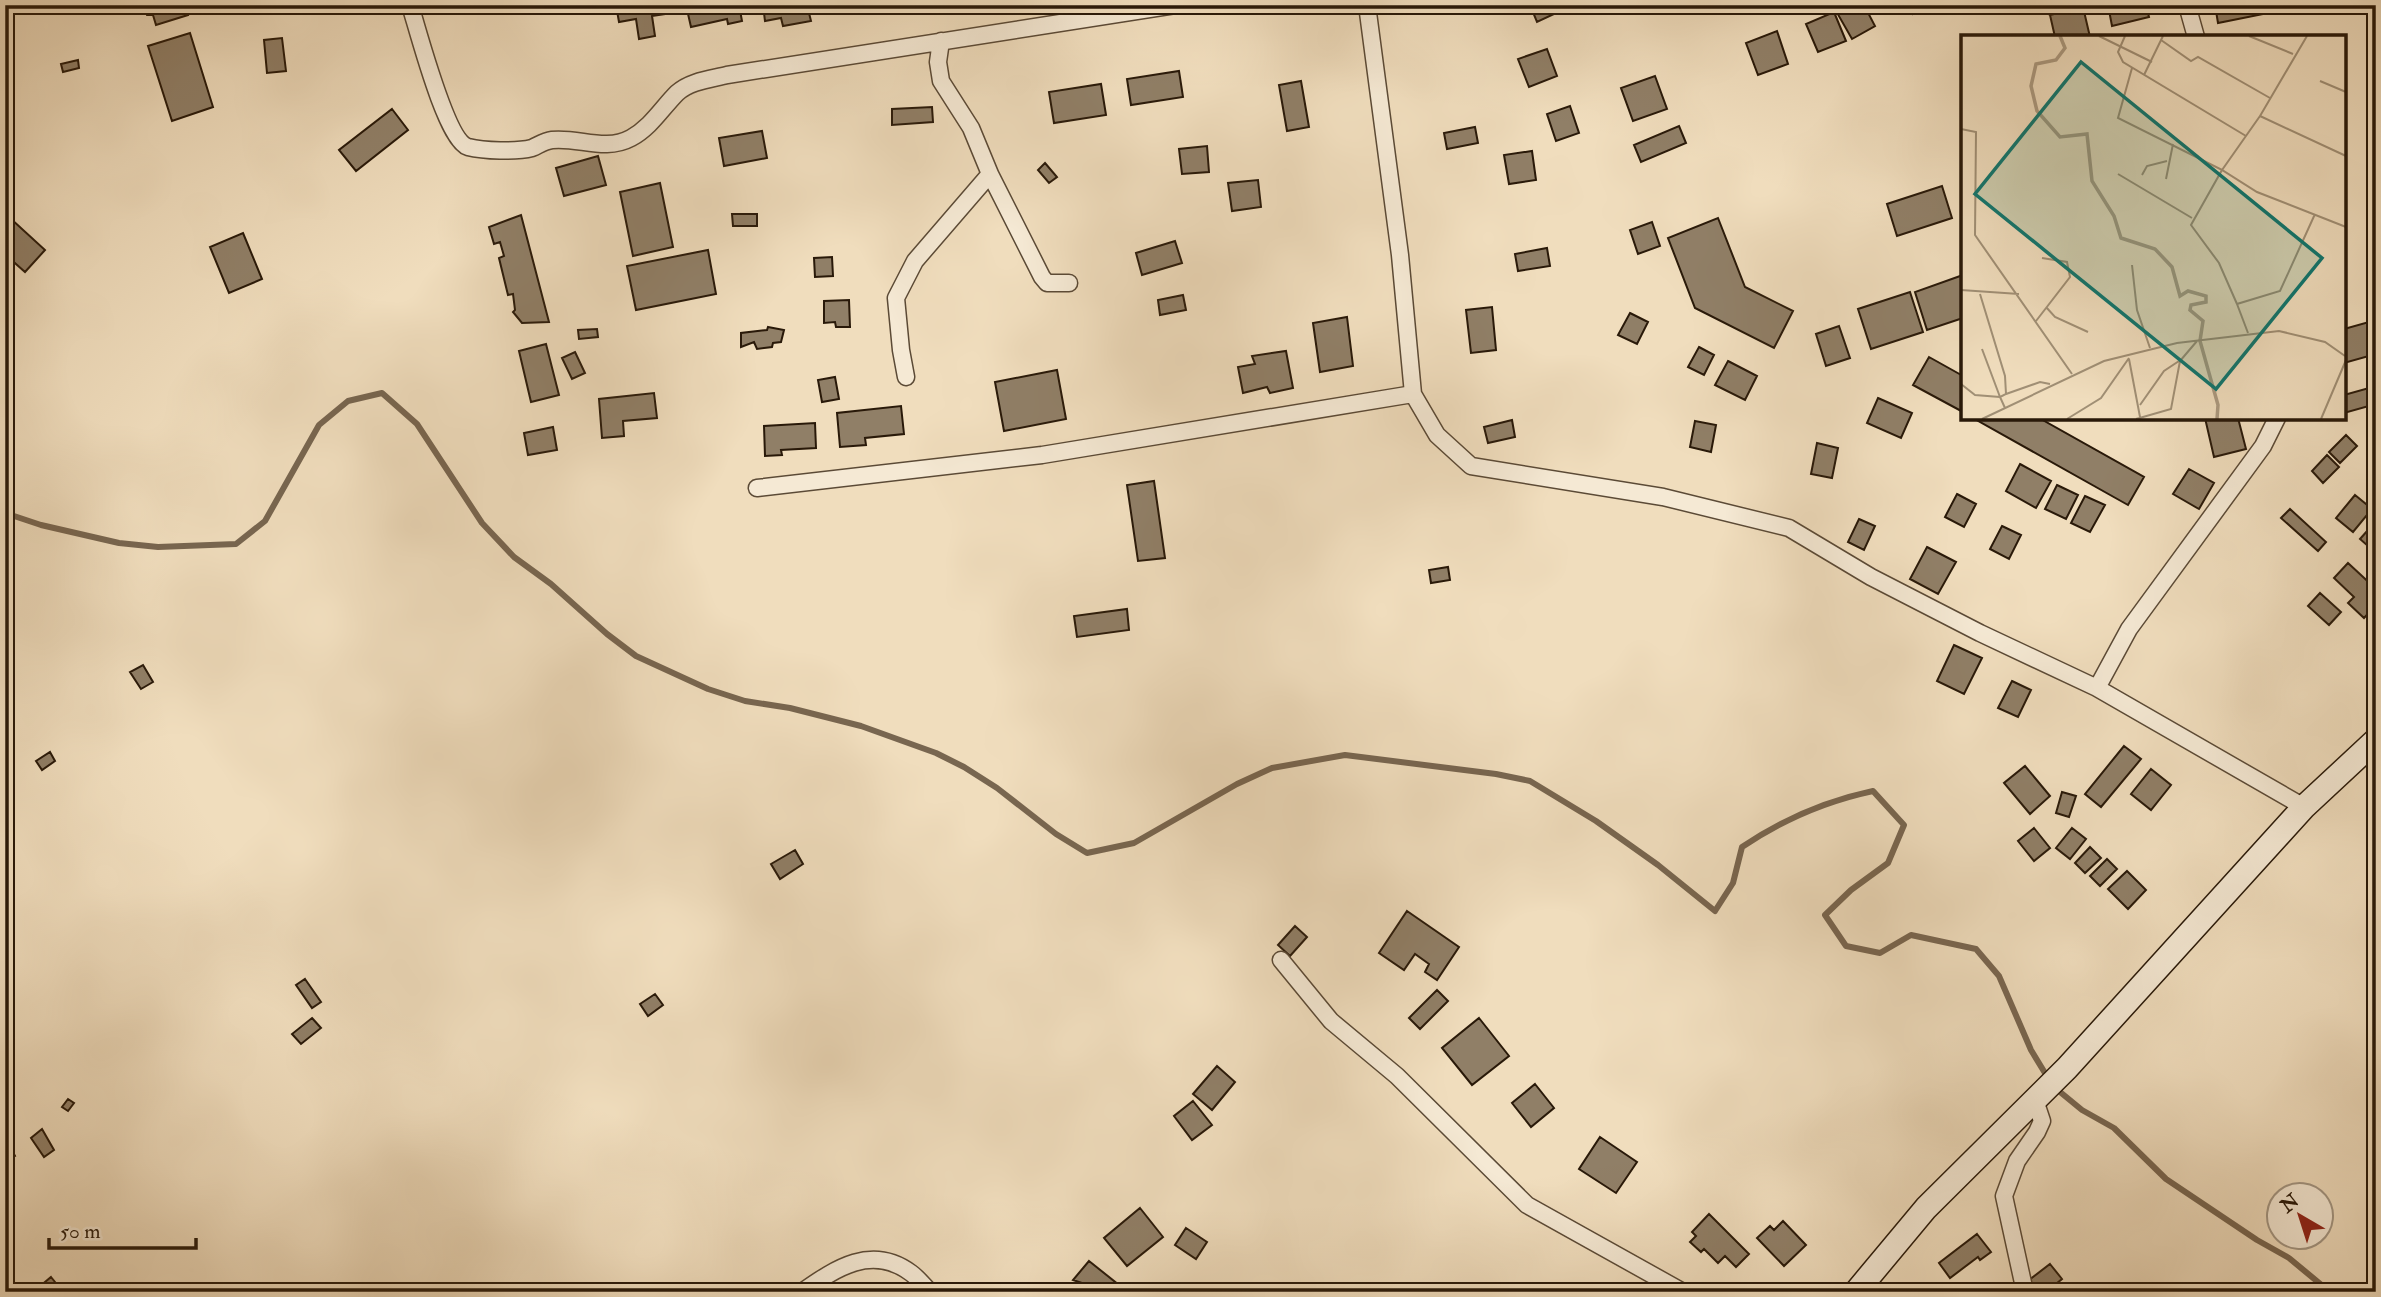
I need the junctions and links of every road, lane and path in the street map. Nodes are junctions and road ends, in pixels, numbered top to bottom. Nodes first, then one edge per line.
1 (410, 5) edge
2 (1175, 5) edge
3 (1367, 5) edge
4 (2187, 5) edge
5 (2195, 35) edge
6 (941, 41) junction
7 (990, 174) junction
8 (1069, 283) dead end
9 (906, 377) dead end
10 (1413, 394) junction
11 (2276, 420) edge
12 (757, 488) dead end
13 (2097, 688) junction
14 (2376, 740) edge
15 (2304, 807) junction
16 (1282, 960) dead end
17 (2040, 1094) junction
18 (802, 1292) edge
19 (930, 1292) edge
20 (1684, 1292) edge
21 (1856, 1292) edge
22 (2025, 1292) edge

1 - 6 street
2 - 6 street
3 - 10 street
4 - 5 street
6 - 7 street
7 - 8 street
7 - 9 street
10 - 12 street
10 - 13 street
11 - 13 street
13 - 15 street
14 - 15 street
15 - 17 street
16 - 20 street
17 - 21 street
17 - 22 street
18 - 19 street

